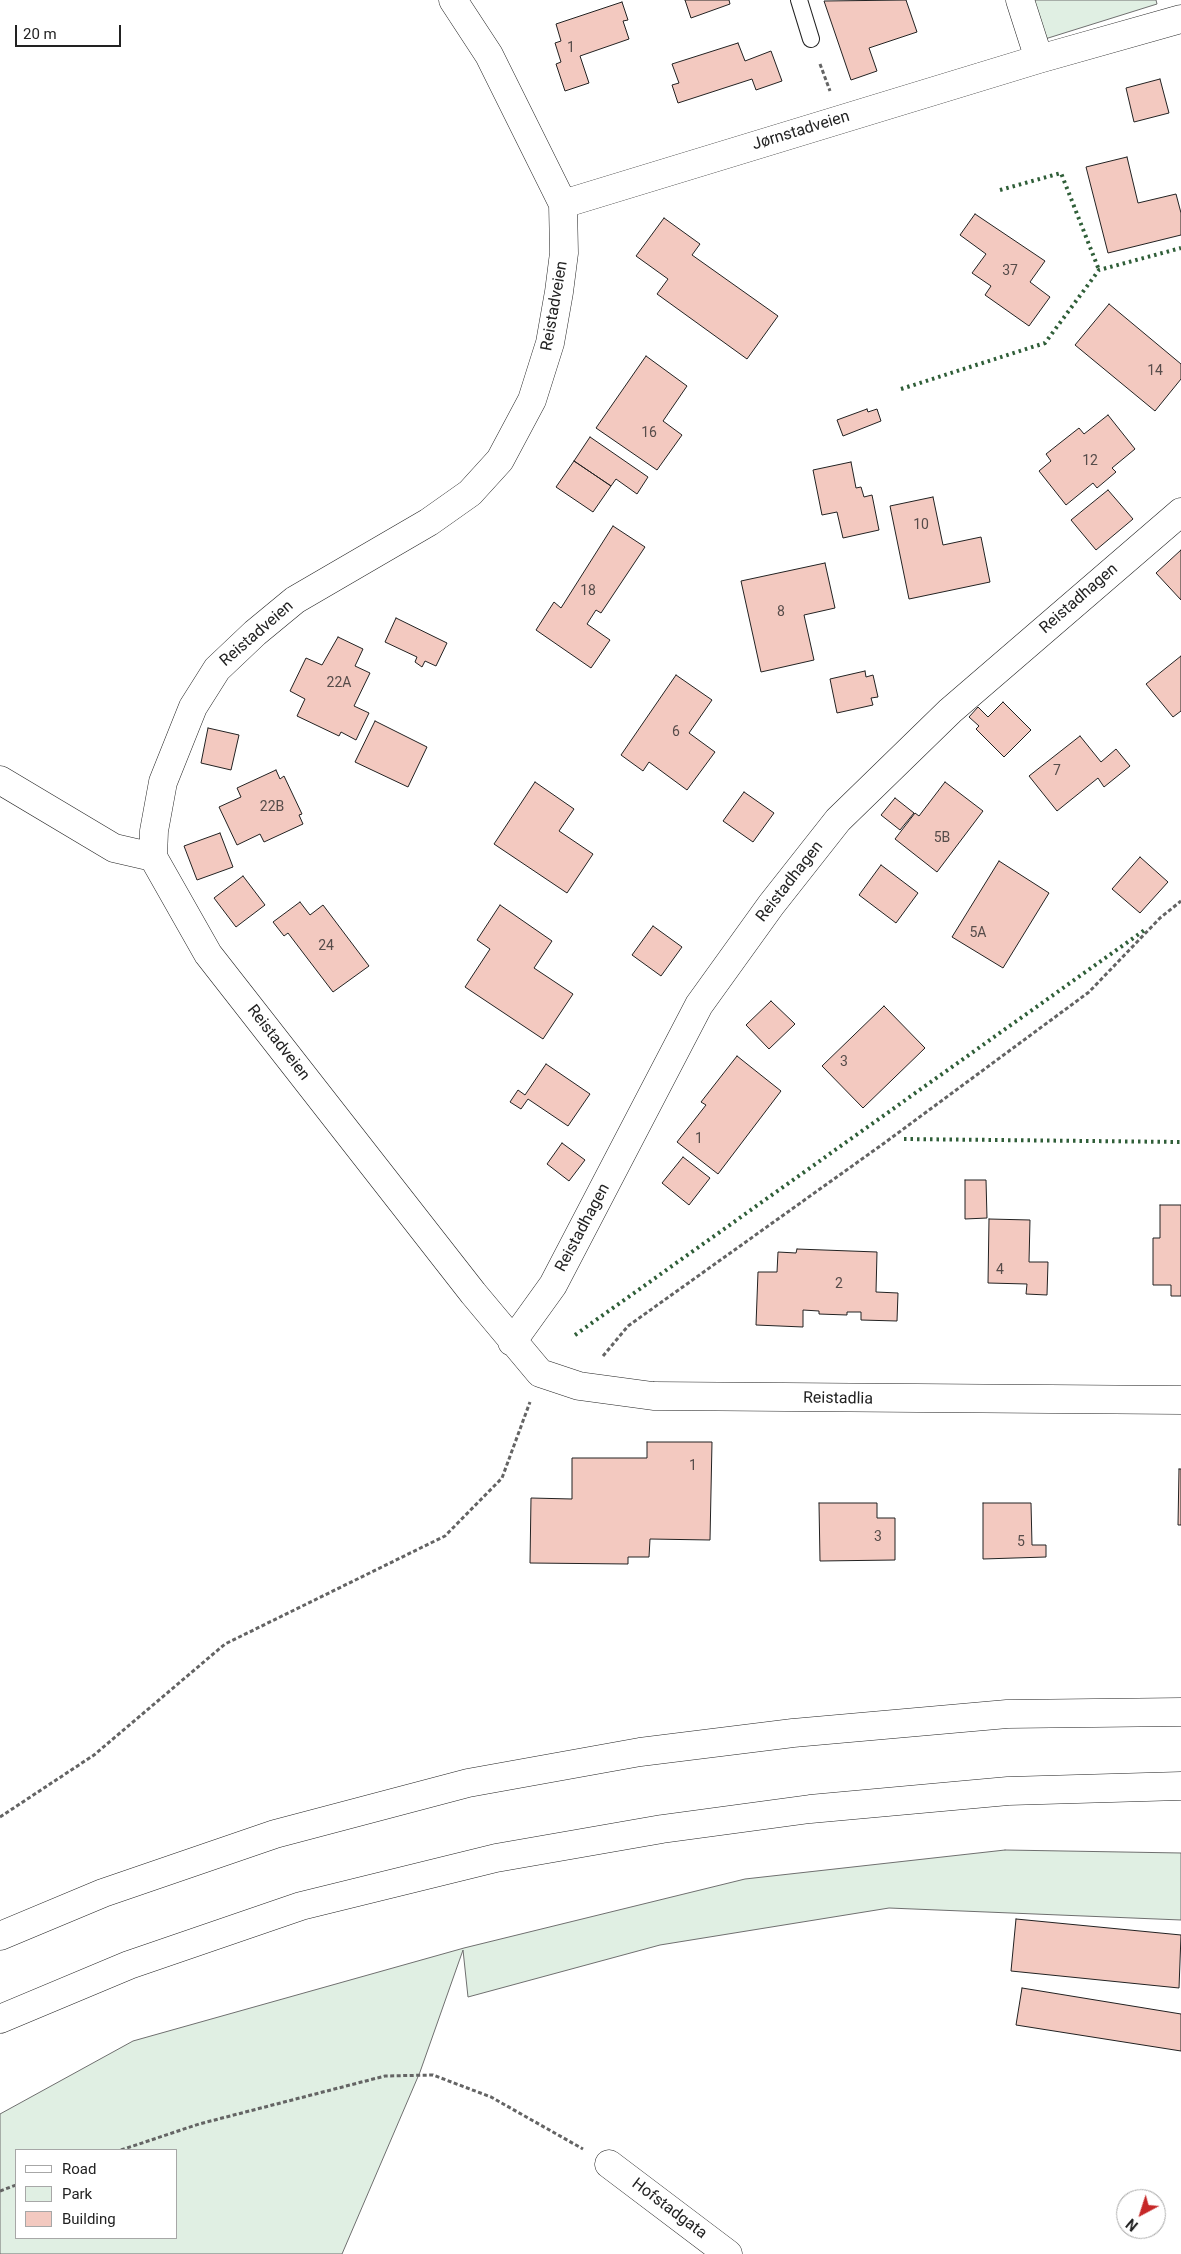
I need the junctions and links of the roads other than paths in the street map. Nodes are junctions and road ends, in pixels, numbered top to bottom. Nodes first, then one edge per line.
1 (453, 0) edge
2 (799, 0) edge
3 (1020, 0) edge
4 (1181, 19) edge
5 (811, 39) road end
6 (1039, 59) junction
7 (563, 204) junction
8 (1181, 512) edge
9 (0, 780) edge
10 (153, 857) junction
11 (512, 1342) junction
12 (1181, 1400) edge
13 (1181, 1712) edge
14 (1181, 1786) edge
15 (0, 1936) edge
16 (0, 2019) edge
17 (609, 2164) road end
18 (728, 2254) edge

1 - 7 main road, Reistadveien
2 - 5 lane
3 - 6 main road
4 - 6 main road, Jørnstadveien
6 - 7 main road, Jørnstadveien
7 - 10 main road, Reistadveien
8 - 11 main road, Reistadhagen
9 - 10 main road
10 - 11 main road, Reistadveien
11 - 12 main road, Reistadlia
13 - 15 main road
14 - 16 main road
17 - 18 main road, Hofstadgata

